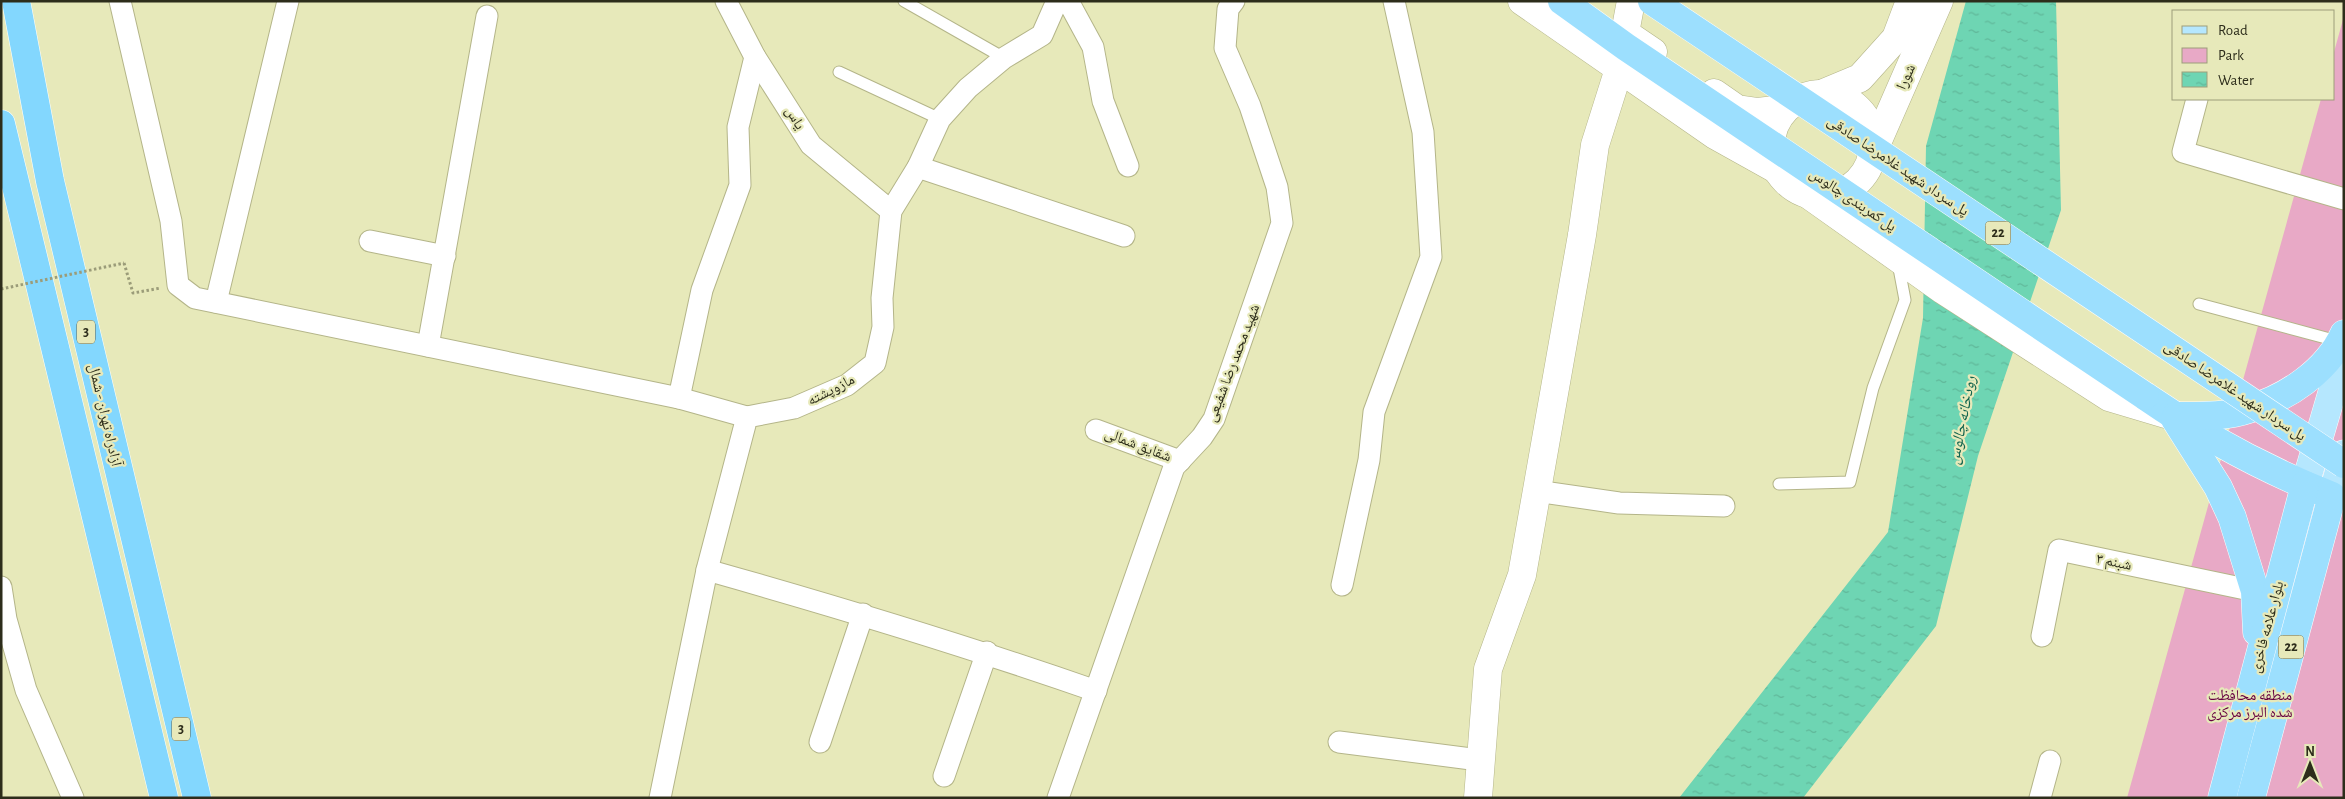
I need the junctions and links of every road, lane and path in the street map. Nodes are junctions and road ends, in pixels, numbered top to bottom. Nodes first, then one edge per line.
1 (16, 1) edge
2 (120, 1) edge
3 (288, 1) edge
4 (726, 1) edge
5 (904, 1) edge
6 (1057, 1) edge
7 (1068, 1) edge
8 (1234, 1) edge
9 (1394, 1) edge
10 (1522, 1) edge
11 (1562, 1) edge
12 (1585, 1) edge
13 (1631, 1) edge
14 (1652, 1) edge
15 (1910, 1) edge
16 (1939, 1) edge
17 (919, 5) edge
18 (487, 16) dead end
19 (1625, 33) junction
20 (755, 57) junction
21 (1004, 58) junction
22 (1619, 69) junction
23 (839, 72) dead end
24 (1824, 93) junction
25 (2197, 100) edge
26 (1737, 109) junction
27 (1784, 109) junction
28 (940, 119) junction
29 (1, 124) edge
30 (1715, 134) junction
31 (1874, 152) junction
32 (1128, 166) dead end
33 (918, 167) junction
34 (1776, 169) junction
35 (1809, 195) junction
36 (2344, 199) edge
37 (891, 211) junction
38 (1124, 236) dead end
39 (370, 241) dead end
40 (445, 256) junction
41 (1898, 258) junction
42 (178, 285) junction
43 (1, 289) edge
44 (216, 302) junction
45 (2199, 304) dead end
46 (2343, 342) edge
47 (428, 346) junction
48 (678, 398) junction
49 (2172, 416) junction
50 (747, 417) junction
51 (1096, 430) dead end
52 (2344, 454) edge
53 (1180, 461) junction
54 (2344, 464) edge
55 (1779, 484) dead end
56 (2305, 485) junction
57 (1536, 491) junction
58 (2332, 496) junction
59 (1724, 506) dead end
60 (707, 570) junction
61 (1342, 585) dead end
62 (1, 588) edge
63 (2255, 591) junction
64 (863, 614) junction
65 (2042, 636) dead end
66 (986, 652) junction
67 (2258, 658) junction
68 (1096, 691) junction
69 (820, 742) dead end
70 (1339, 742) dead end
71 (1479, 760) junction
72 (2050, 761) dead end
73 (944, 776) dead end
74 (73, 798) edge
75 (164, 798) edge
76 (197, 798) edge
77 (660, 798) edge
78 (1058, 798) edge
79 (1478, 798) edge
80 (2040, 798) edge
81 (2222, 798) edge
82 (2251, 798) edge

1 - 76 highway, آزادراه تهران - شمال / 3
2 - 42 street
3 - 44 street
4 - 20 street, یاس
5 - 17 lane
6 - 21 street, مازوپشته
7 - 32 street
8 - 53 street, شهید محمد رضا شفیعی
9 - 61 street
10 - 22 street
11 - 49 highway, پل کمربندی چالوس, bridge
12 - 19 street
13 - 19 street
14 - 54 highway, پل سردار شهید غلامرضا صادقی / 22, bridge
15 - 24 street, شورا
16 - 31 street, شورا
17 - 21 lane
18 - 40 street
19 - 26 street
20 - 37 street, یاس
20 - 48 street
21 - 28 street, مازوپشته
22 - 30 street
22 - 57 street
23 - 28 lane
24 - 27 street
24 - 31 street
25 - 36 street
26 - 27 street
26 - 30 street
27 - 34 street
28 - 33 street, مازوپشته
29 - 75 highway, آزادراه تهران - شمال / 3
30 - 34 street
31 - 35 street
33 - 37 street, مازوپشته
33 - 38 street
34 - 35 street
35 - 41 street
37 - 50 street, مازوپشته
39 - 40 street
40 - 47 street
41 - 49 street
41 - 55 lane
42 - 43 path, bridge
42 - 44 street
44 - 47 street
45 - 46 lane
46 - 49 highway
46 - 56 main road
47 - 48 street
48 - 50 street
49 - 56 highway
49 - 63 highway
50 - 60 street
51 - 53 street, شقایق شمالی
52 - 58 main road
53 - 68 street, شهید محمد رضا شفیعی
56 - 58 highway
56 - 67 highway, بلوار علامه فاخری / 22
57 - 59 street
57 - 71 street
58 - 82 highway, بلوار علامه فاخری / 22
60 - 64 street
60 - 77 street
62 - 74 street
63 - 65 street, شبنم ۳
63 - 67 highway
64 - 66 street
64 - 69 street
66 - 68 street
66 - 73 street
67 - 81 highway, بلوار علامه فاخری / 22
68 - 78 street, شهید محمد رضا شفیعی
70 - 71 street
71 - 79 street
72 - 80 street

